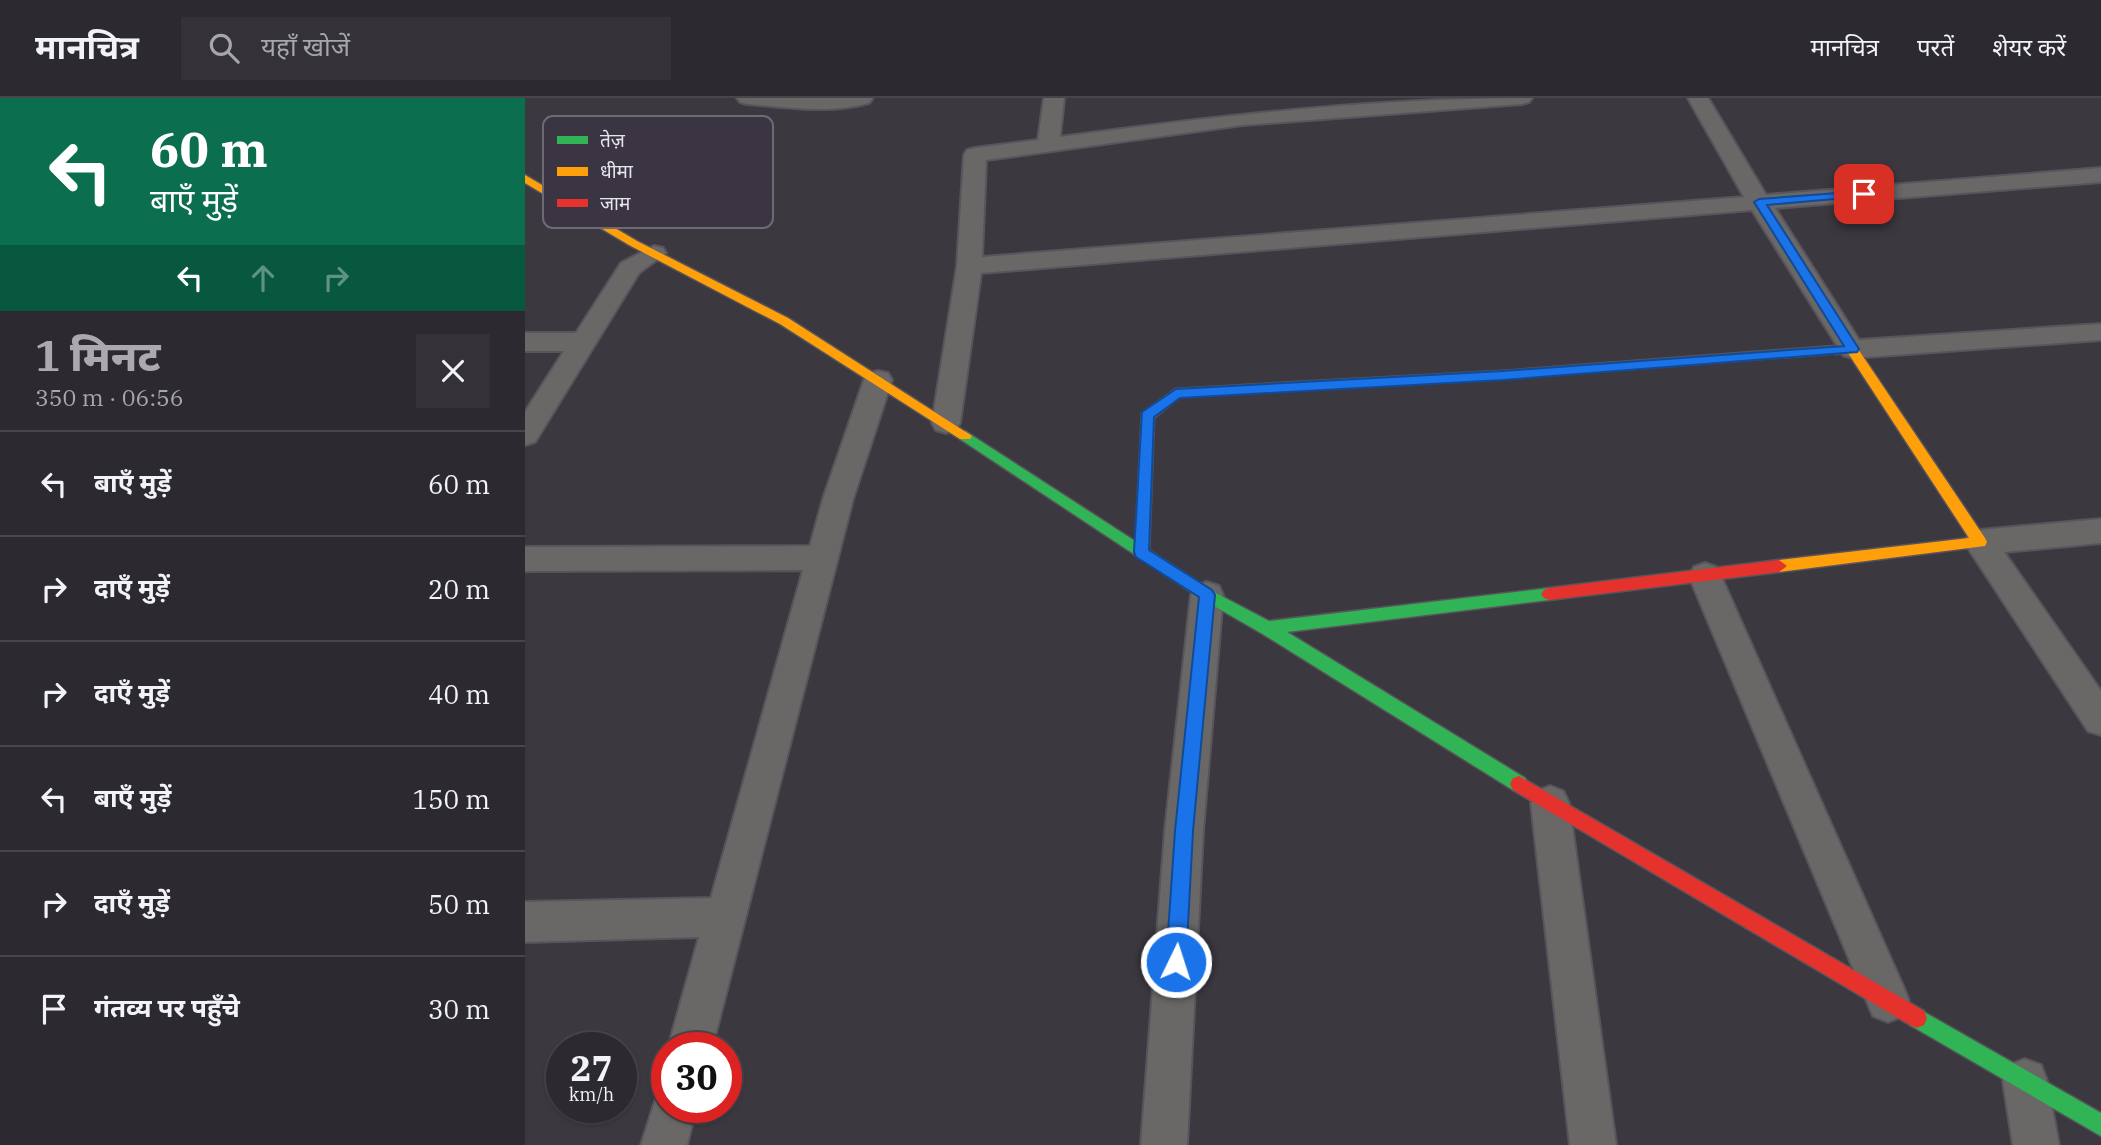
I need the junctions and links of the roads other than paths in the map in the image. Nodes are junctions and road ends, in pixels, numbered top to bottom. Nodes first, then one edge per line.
1 (747, 98) edge
2 (1054, 98) edge
3 (1522, 98) edge
4 (1698, 98) edge
5 (862, 99) edge
6 (1242, 108) edge
7 (1048, 144) junction
8 (2101, 175) edge
9 (525, 178) edge
10 (543, 188) edge
11 (1759, 202) junction
12 (611, 228) edge
13 (654, 253) junction
14 (969, 265) junction
15 (2101, 332) edge
16 (525, 342) edge
17 (583, 342) junction
18 (1852, 349) junction
19 (878, 380) junction
20 (946, 423) junction
21 (525, 435) edge
22 (2101, 531) edge
23 (1980, 542) junction
24 (1142, 552) junction
25 (822, 558) junction
26 (525, 559) edge
27 (1705, 576) junction
28 (1207, 595) junction
29 (1267, 628) junction
30 (2101, 720) edge
31 (1550, 803) junction
32 (726, 917) junction
33 (525, 922) edge
34 (1888, 1001) junction
35 (694, 1032) edge
36 (2025, 1081) junction
37 (670, 1123) edge
38 (2101, 1125) edge
39 (664, 1145) edge
40 (1164, 1145) edge
41 (1593, 1145) edge
42 (2036, 1145) edge

1 - 5 street
2 - 7 street
3 - 6 street
4 - 11 street
6 - 7 street
7 - 14 street
8 - 11 street
9 - 10 street
11 - 14 street
11 - 18 street
12 - 13 street
13 - 17 street
13 - 19 street
14 - 20 street
15 - 18 street
16 - 17 street
17 - 21 street
18 - 23 street
18 - 24 street
19 - 20 street
19 - 25 street
20 - 24 street
22 - 23 street
23 - 27 street
23 - 30 street
24 - 28 street
25 - 26 street
25 - 32 street
27 - 29 street
27 - 34 street
28 - 29 street
28 - 40 street
29 - 31 street
31 - 34 street
31 - 41 street
32 - 33 street
32 - 35 street
34 - 36 street
36 - 38 street
36 - 42 street
37 - 39 street

